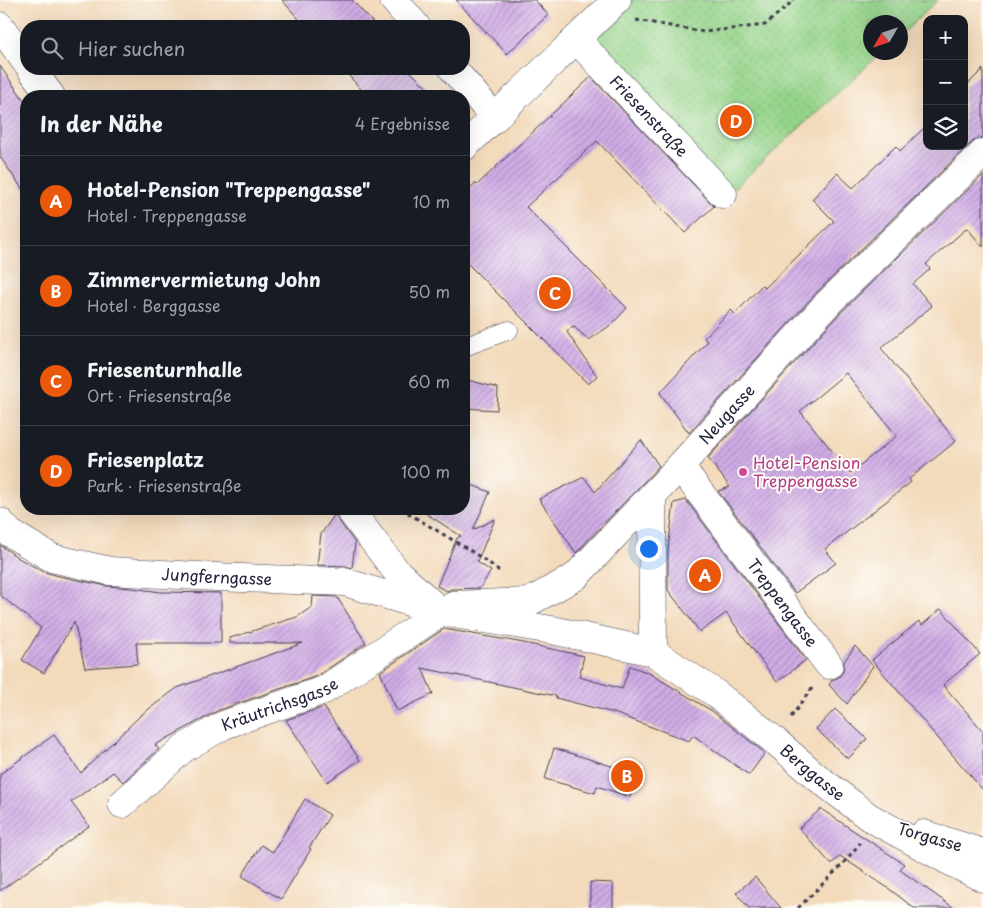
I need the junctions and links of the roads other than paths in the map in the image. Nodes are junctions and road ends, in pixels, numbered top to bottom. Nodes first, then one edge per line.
1 (394, 0) edge
2 (610, 6) edge
3 (411, 20) edge
4 (0, 26) edge
5 (576, 39) junction
6 (20, 54) edge
7 (35, 75) edge
8 (458, 75) edge
9 (47, 90) edge
10 (494, 118) junction
11 (470, 141) edge
12 (983, 153) edge
13 (723, 194) dead end
14 (509, 330) dead end
15 (470, 345) edge
16 (680, 466) junction
17 (652, 496) junction
18 (354, 515) edge
19 (0, 522) edge
20 (441, 612) junction
21 (653, 652) junction
22 (829, 665) road end
23 (122, 804) dead end
24 (877, 822) junction
25 (983, 853) edge
26 (983, 878) edge

1 - 3 street
2 - 5 street
4 - 6 street
5 - 10 street
5 - 13 street, Friesenstraße
7 - 9 street
8 - 10 street
10 - 11 street
12 - 16 street, Neugasse
14 - 15 lane
16 - 17 street, Neugasse
16 - 22 street, Treppengasse
17 - 20 street, Neugasse
17 - 21 street
18 - 20 street
19 - 20 street, Jungferngasse
20 - 21 street, Berggasse
20 - 23 street, Kräutrichsgasse
21 - 24 street, Berggasse
24 - 25 street, Torgasse
24 - 26 street, Berggasse

